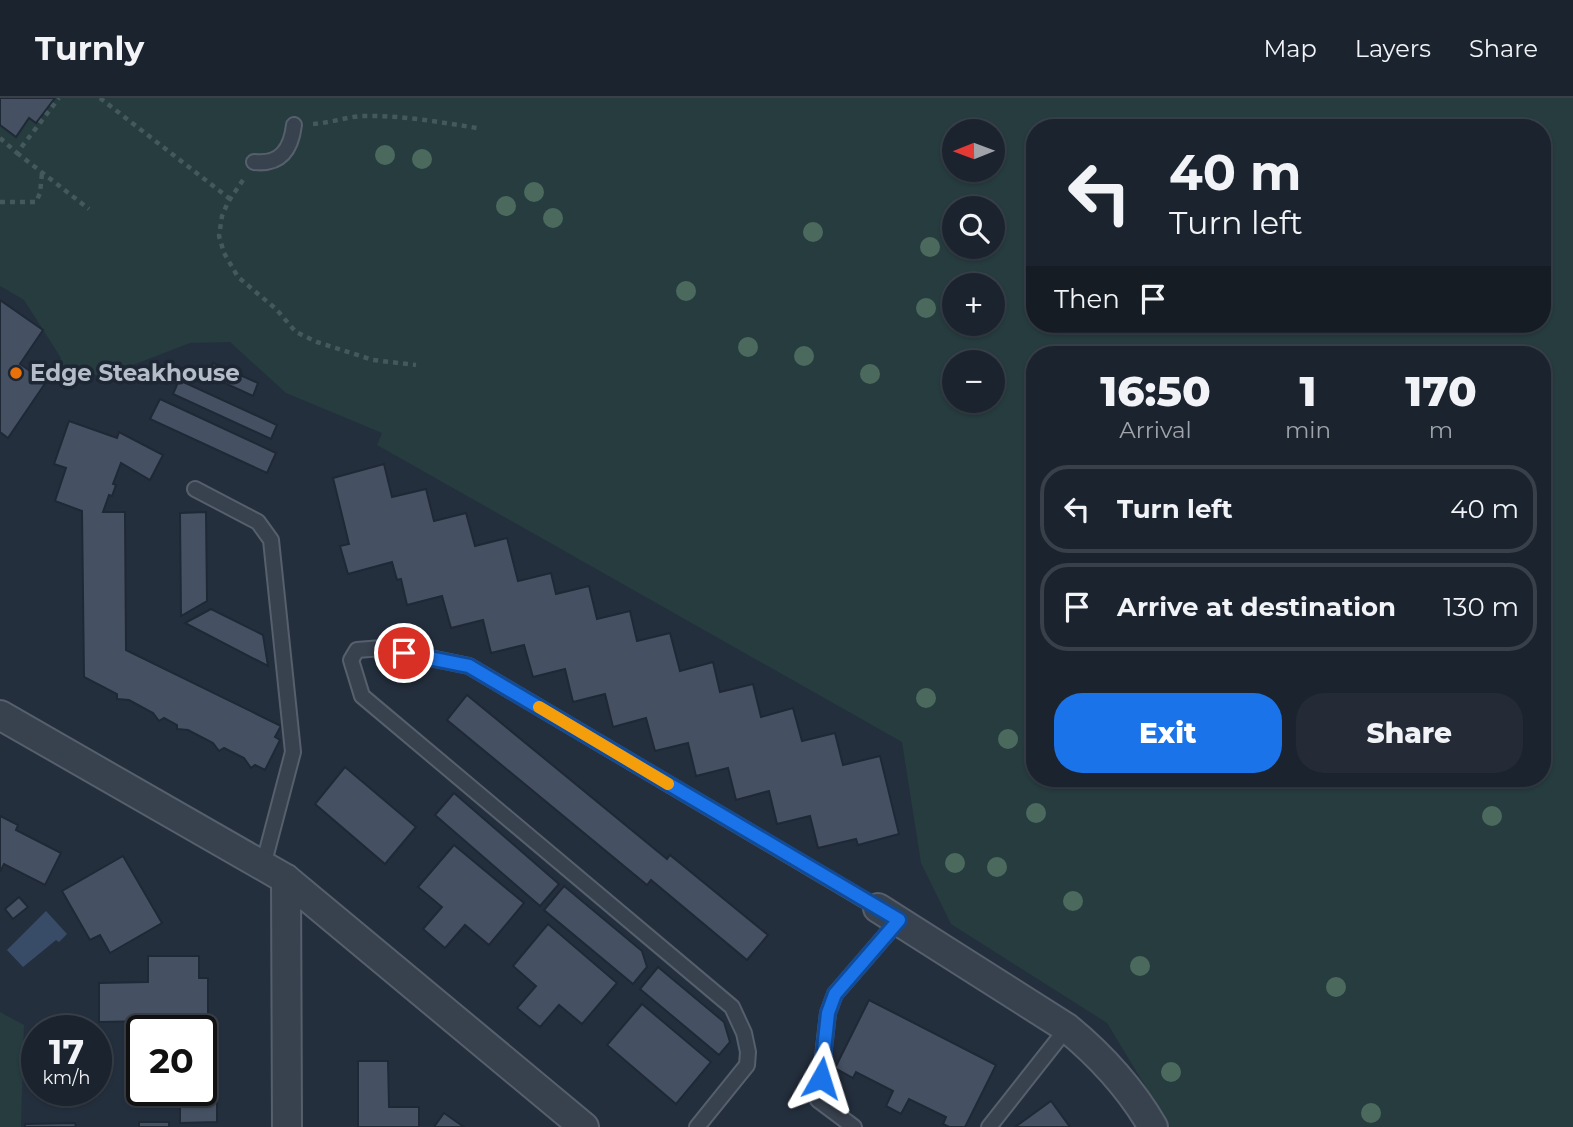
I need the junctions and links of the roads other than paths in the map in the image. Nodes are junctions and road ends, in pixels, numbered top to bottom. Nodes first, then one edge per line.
1 (294, 125) road end
2 (254, 162) road end
3 (195, 489) dead end
4 (0, 715) edge
5 (274, 873) junction
6 (889, 914) junction
7 (1067, 1028) junction
8 (287, 1127) edge
9 (584, 1127) edge
10 (697, 1127) edge
11 (854, 1127) edge
12 (989, 1127) edge
13 (1153, 1127) edge

1 - 2 lane
3 - 5 lane
4 - 5 street
5 - 8 street
5 - 9 street
6 - 7 street
6 - 10 lane
6 - 11 lane
7 - 12 lane
7 - 13 street

